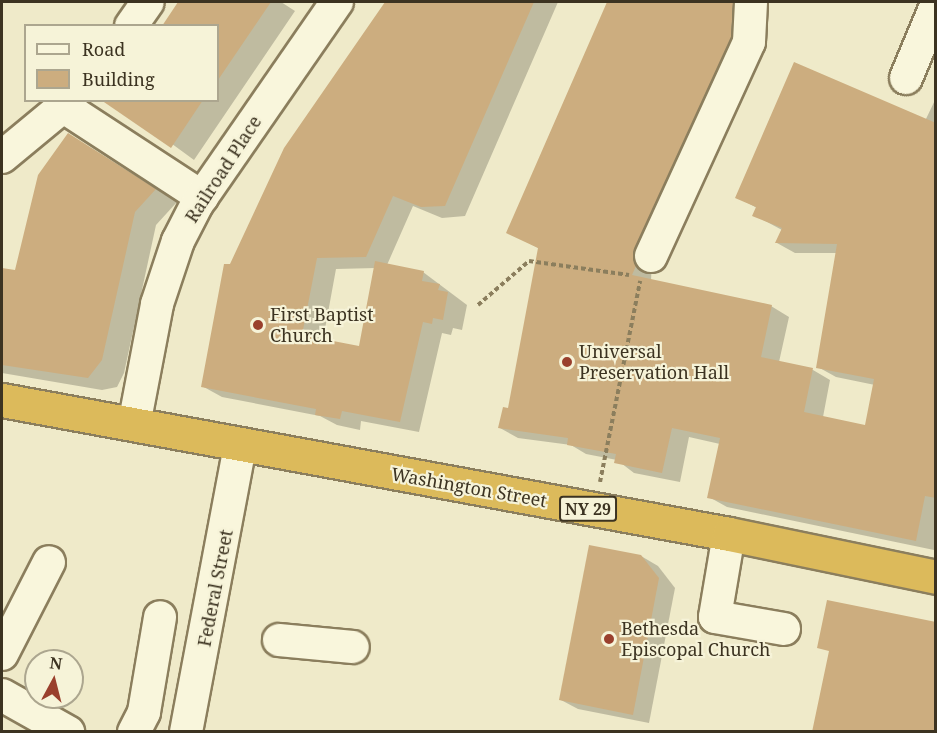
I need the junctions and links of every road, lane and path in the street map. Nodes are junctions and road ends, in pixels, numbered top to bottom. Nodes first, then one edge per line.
1 (148, 2) edge
2 (337, 2) edge
3 (751, 2) edge
4 (936, 6) edge
5 (132, 24) edge
6 (906, 78) dead end
7 (68, 104) edge
8 (2, 157) edge
9 (202, 197) junction
10 (651, 256) dead end
11 (477, 305) dead end
12 (2, 400) edge
13 (134, 425) junction
14 (240, 445) junction
15 (594, 510) junction
16 (729, 534) junction
17 (49, 562) dead end
18 (936, 577) edge
19 (160, 617) dead end
20 (784, 629) dead end
21 (279, 640) dead end
22 (353, 647) dead end
23 (2, 654) edge
24 (2, 695) edge
25 (68, 732) edge
26 (134, 732) edge
27 (186, 732) edge

1 - 5 street
2 - 9 street, Railroad Place
3 - 10 street
4 - 6 street
7 - 8 street
7 - 9 street
9 - 13 street, Railroad Place
11 - 15 path
12 - 13 highway, Washington Street / NY 29
13 - 14 highway, Washington Street / NY 29
14 - 15 highway, Washington Street / NY 29
14 - 27 street, Federal Street
15 - 16 highway, Washington Street / NY 29
16 - 18 highway, Washington Street / NY 29
16 - 20 street
17 - 23 street
19 - 26 street
21 - 22 street
24 - 25 street

